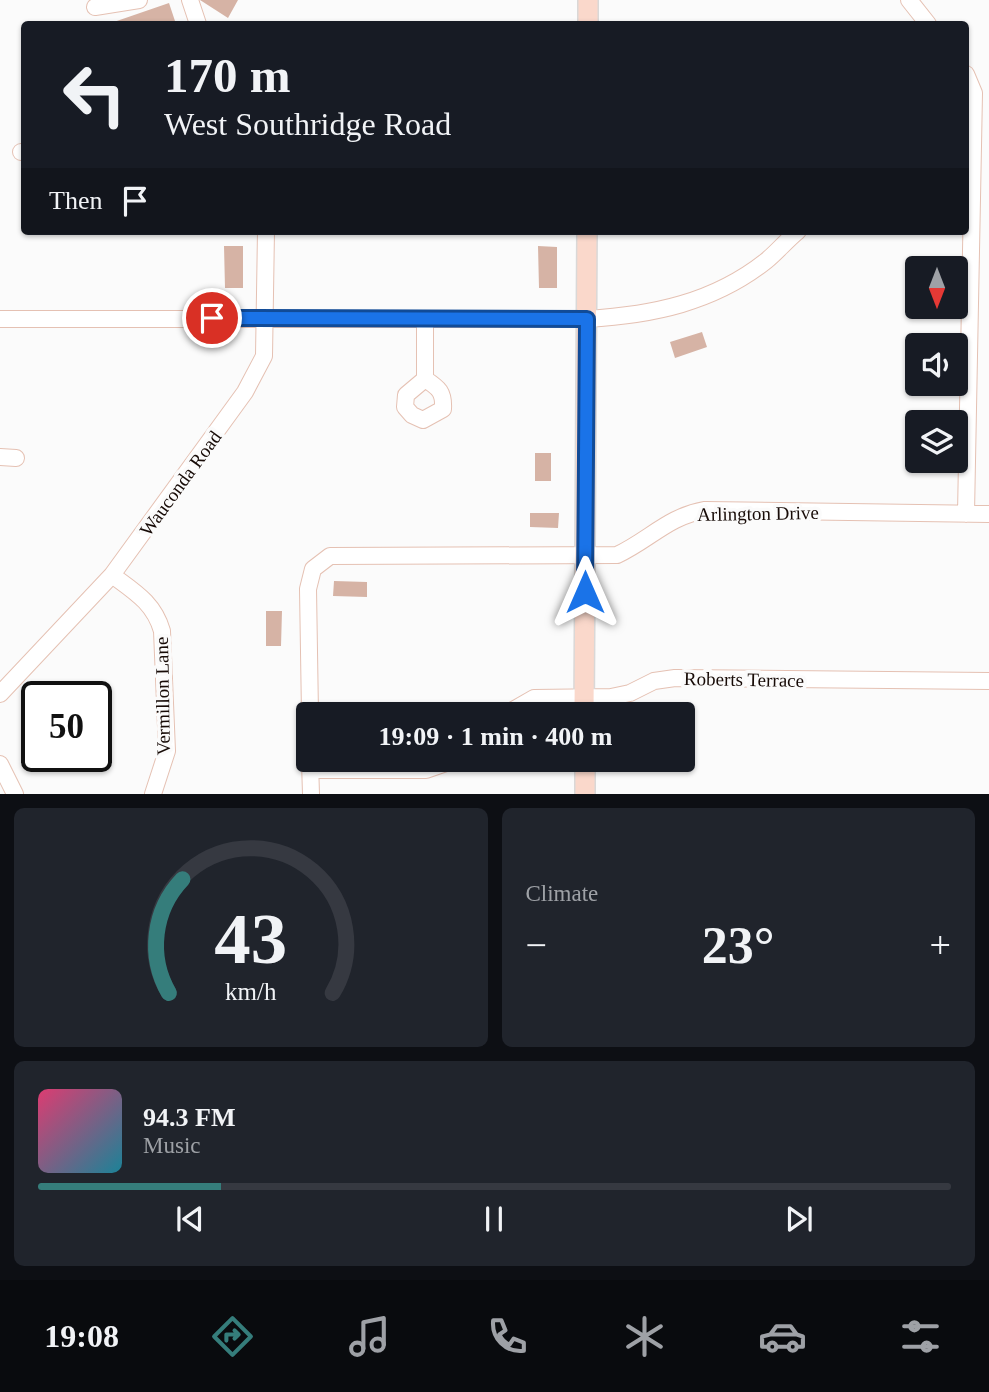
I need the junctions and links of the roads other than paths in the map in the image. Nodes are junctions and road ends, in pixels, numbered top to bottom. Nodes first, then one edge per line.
1 (139, 0) edge
2 (190, 0) edge
3 (588, 0) edge
4 (909, 0) edge
5 (95, 7) dead end
6 (197, 21) edge
7 (588, 21) edge
8 (926, 21) edge
9 (969, 81) edge
10 (976, 176) edge
11 (266, 235) edge
12 (587, 235) edge
13 (794, 235) edge
14 (265, 317) junction
15 (0, 319) edge
16 (425, 319) junction
17 (587, 319) junction
18 (425, 379) dead end
19 (966, 514) junction
20 (989, 514) edge
21 (585, 556) junction
22 (112, 575) junction
23 (989, 681) edge
24 (0, 694) edge
25 (310, 702) edge
26 (527, 702) edge
27 (559, 702) edge
28 (584, 702) edge
29 (596, 702) edge
30 (0, 764) edge
31 (310, 772) edge
32 (584, 772) edge
33 (15, 793) edge
34 (153, 793) edge
35 (311, 793) edge
36 (585, 793) edge

1 - 5 street
2 - 6 street
3 - 7 main road
4 - 8 street
9 - 10 street
10 - 19 street
11 - 14 street, Wauconda Road
12 - 17 main road
13 - 17 street
14 - 15 street
14 - 16 street
14 - 22 street, Wauconda Road
16 - 17 street
16 - 18 street
17 - 21 main road
19 - 20 street, Arlington Drive
19 - 21 street, Arlington Drive
21 - 25 street, Arlington Drive
21 - 28 main road
22 - 24 street, Wauconda Road
22 - 34 street, Vermillon Lane
23 - 29 street, Roberts Terrace
26 - 27 street, Roberts Terrace
30 - 33 street
31 - 35 street
32 - 36 main road

